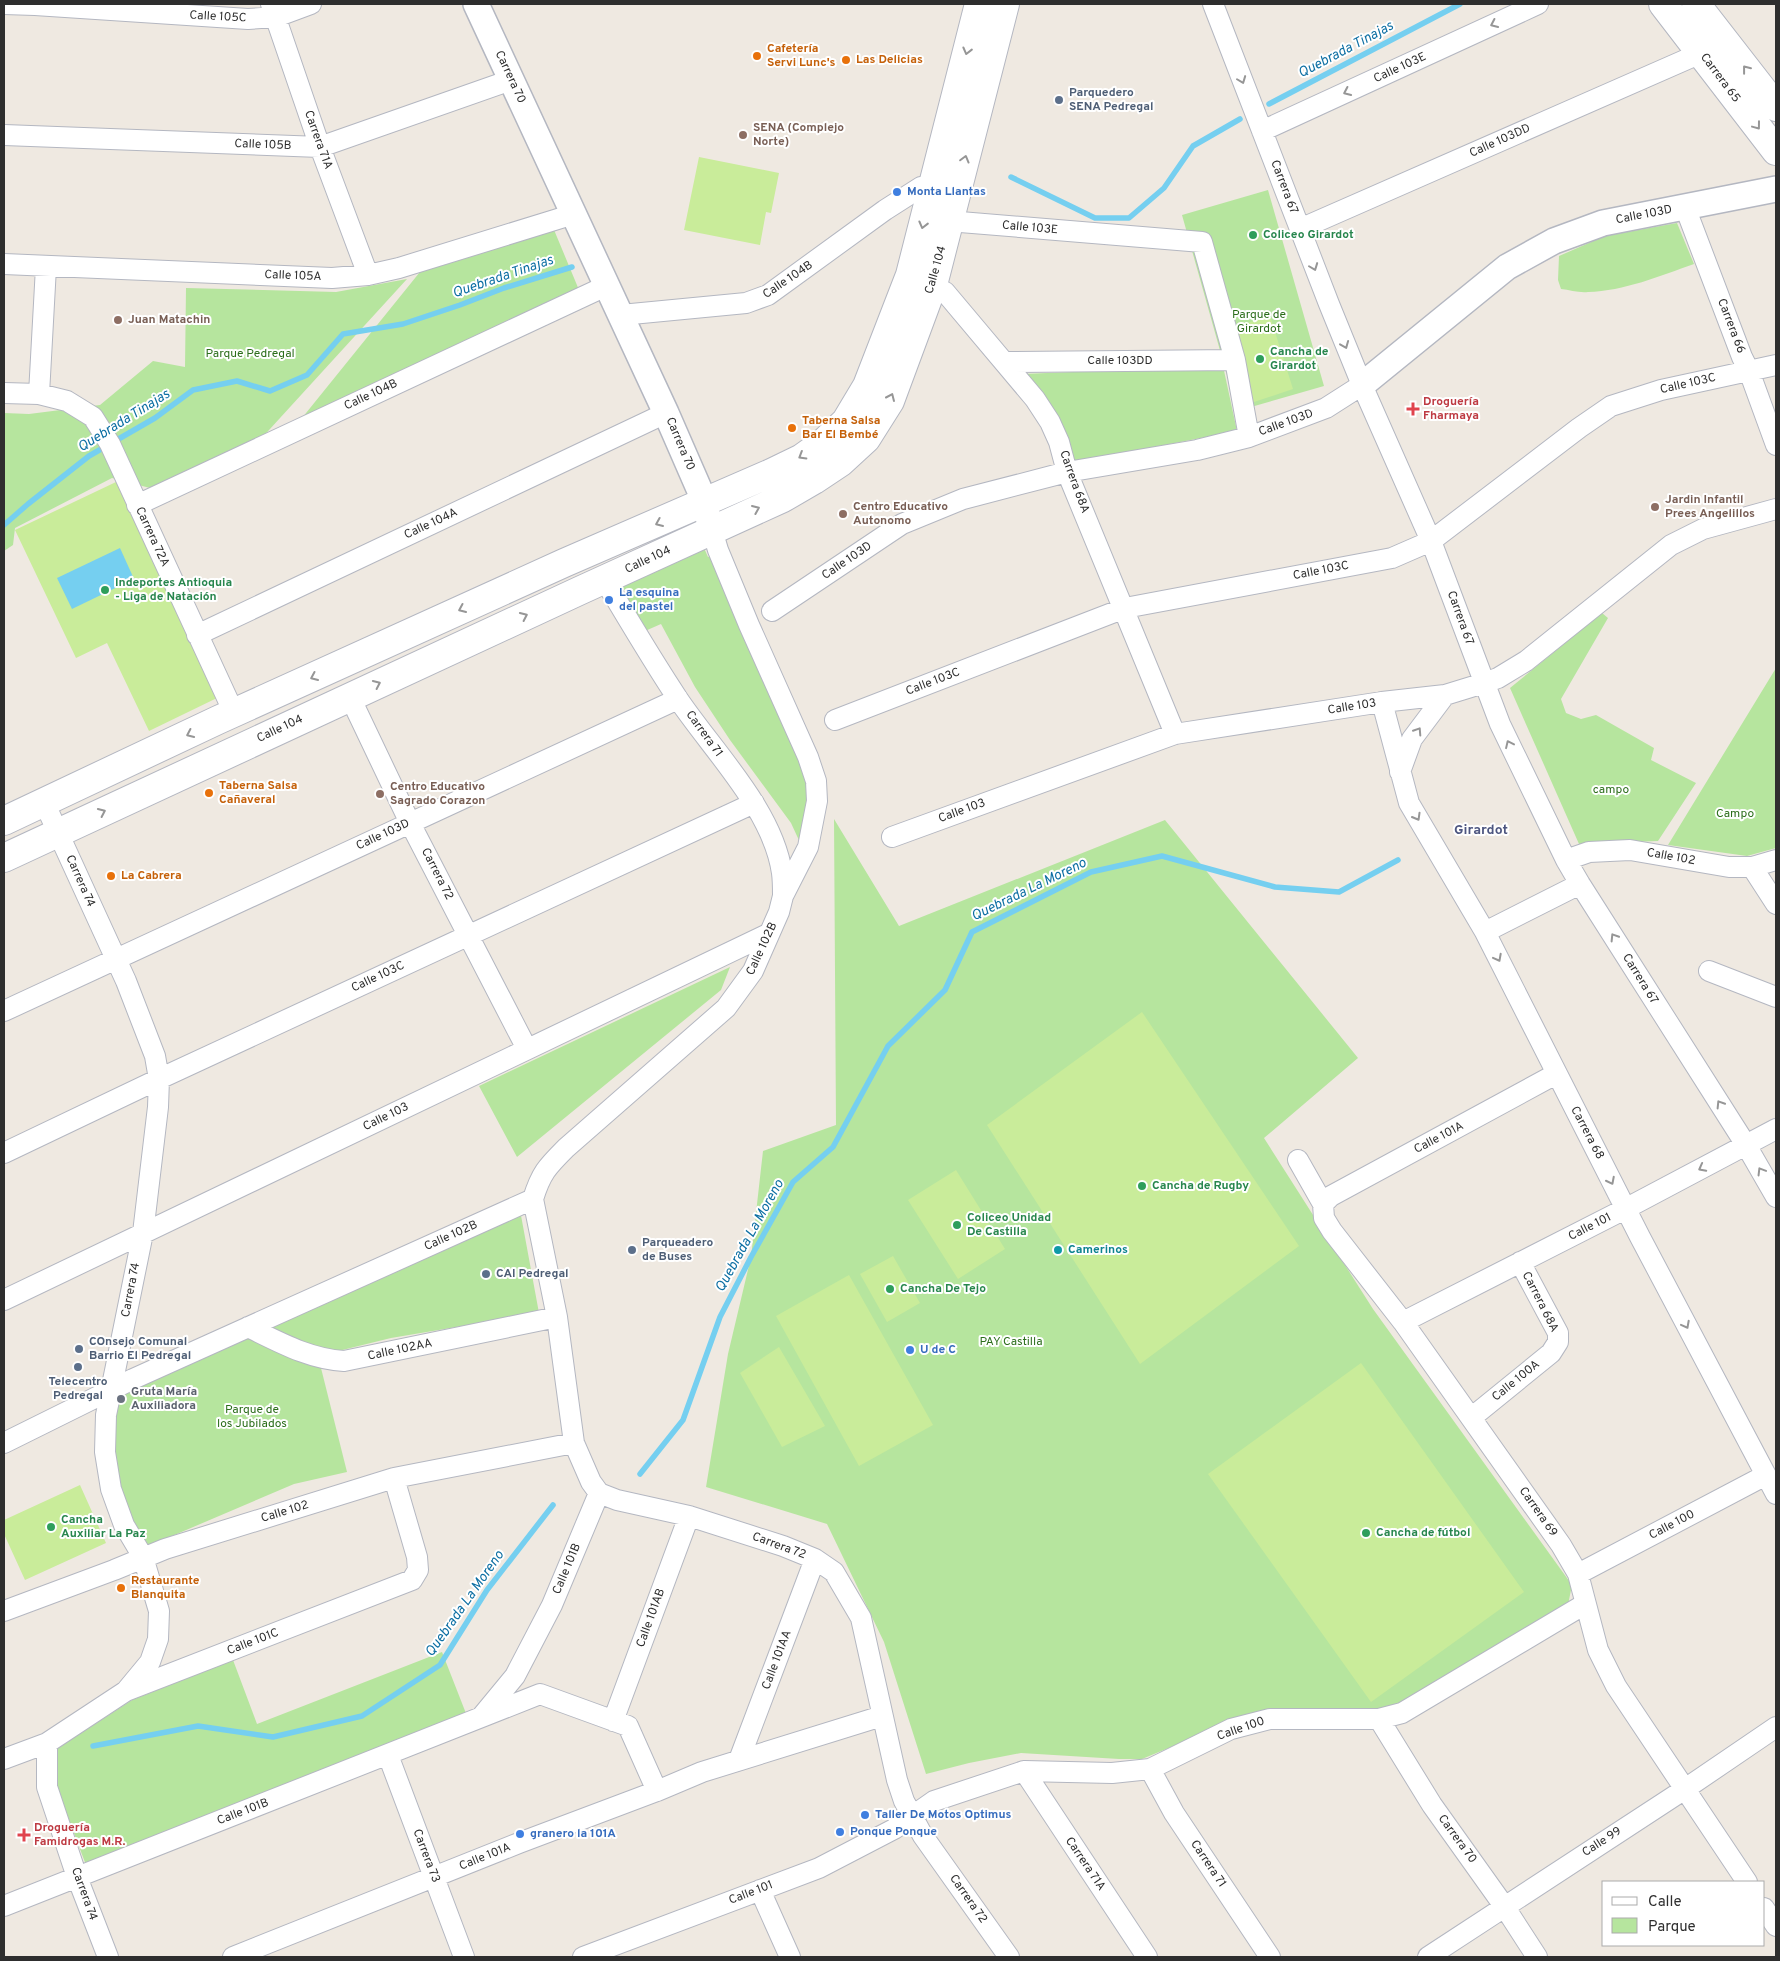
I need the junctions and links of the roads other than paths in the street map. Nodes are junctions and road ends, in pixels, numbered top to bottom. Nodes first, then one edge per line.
1 (4, 4) edge
2 (35, 4) edge
3 (311, 4) edge
4 (476, 4) edge
5 (980, 4) edge
6 (1005, 4) edge
7 (1213, 4) edge
8 (1538, 4) edge
9 (1663, 4) edge
10 (1696, 4) edge
11 (274, 10) edge
12 (1701, 53) junction
13 (511, 80) junction
14 (1776, 107) edge
15 (1262, 131) junction
16 (4, 135) edge
17 (320, 147) junction
18 (1776, 151) edge
19 (933, 186) junction
20 (1776, 190) edge
21 (1685, 207) junction
22 (574, 214) junction
23 (948, 221) junction
24 (1300, 229) junction
25 (4, 264) edge
26 (46, 266) junction
27 (368, 275) junction
28 (921, 280) junction
29 (606, 286) junction
30 (621, 315) junction
31 (1235, 360) junction
32 (1005, 362) junction
33 (1776, 365) edge
34 (1749, 371) junction
35 (1362, 385) junction
36 (4, 393) edge
37 (39, 394) junction
38 (666, 413) junction
39 (1249, 437) junction
40 (1776, 445) edge
41 (1067, 472) junction
42 (703, 502) junction
43 (137, 505) junction
44 (1776, 509) edge
45 (712, 530) junction
46 (1431, 541) junction
47 (604, 579) junction
48 (1125, 608) junction
49 (772, 611) dead end
50 (197, 635) junction
51 (1484, 683) junction
52 (1445, 695) junction
53 (350, 697) junction
54 (678, 699) junction
55 (1382, 702) junction
56 (234, 713) junction
57 (835, 720) dead end
58 (1175, 734) junction
59 (1400, 772) junction
60 (44, 802) junction
61 (754, 804) junction
62 (4, 821) edge
63 (410, 823) junction
64 (58, 832) junction
65 (892, 837) dead end
66 (4, 858) edge
67 (1566, 860) junction
68 (1776, 860) edge
69 (1752, 867) junction
70 (1580, 884) junction
71 (783, 896) junction
72 (1776, 904) edge
73 (1485, 932) junction
74 (768, 934) junction
75 (468, 936) junction
76 (116, 960) junction
77 (1709, 971) dead end
78 (1776, 997) edge
79 (4, 1011) edge
80 (527, 1049) junction
81 (1556, 1074) junction
82 (159, 1078) junction
83 (1776, 1129) edge
84 (1746, 1145) junction
85 (4, 1153) edge
86 (1298, 1160) dead end
87 (1776, 1197) edge
88 (533, 1199) junction
89 (1323, 1204) junction
90 (1625, 1209) junction
91 (143, 1233) junction
92 (1520, 1262) junction
93 (4, 1300) edge
94 (557, 1316) junction
95 (1402, 1322) junction
96 (248, 1327) junction
97 (1558, 1342) joint
98 (110, 1390) junction
99 (1471, 1418) junction
100 (4, 1443) edge
101 (574, 1443) junction
102 (1766, 1475) junction
103 (394, 1478) junction
104 (599, 1493) junction
105 (1776, 1494) edge
106 (689, 1516) junction
107 (143, 1557) junction
108 (815, 1559) junction
109 (1578, 1574) junction
110 (1585, 1604) junction
111 (4, 1610) edge
112 (126, 1691) junction
113 (882, 1716) junction
114 (481, 1718) junction
115 (1379, 1719) junction
116 (613, 1721) junction
117 (1776, 1727) edge
118 (46, 1743) junction
119 (388, 1755) junction
120 (4, 1759) edge
121 (739, 1760) junction
122 (1150, 1769) junction
123 (1024, 1771) junction
124 (1685, 1789) junction
125 (657, 1791) junction
126 (912, 1815) junction
127 (77, 1877) junction
128 (434, 1877) junction
129 (1746, 1881) edge
130 (760, 1890) junction
131 (4, 1906) edge
132 (1504, 1906) junction
133 (1765, 1910) edge
134 (1776, 1926) edge
135 (108, 1957) edge
136 (233, 1957) edge
137 (464, 1957) edge
138 (583, 1957) edge
139 (790, 1957) edge
140 (1009, 1957) edge
141 (1147, 1957) edge
142 (1270, 1957) edge
143 (1428, 1957) edge
144 (1537, 1957) edge

1 - 2 street, Calle 105C
2 - 11 street, Calle 105C
3 - 11 street, Calle 105C
4 - 13 street, Carrera 70
5 -> 19 main road, Calle 104
23 -> 6 main road, Calle 104
7 -> 15 street, Carrera 67
8 -> 15 street, Calle 103E
9 - 12 main road, Carrera 65
14 -> 10 main road
11 - 17 street, Carrera 71A
12 -> 18 main road, Carrera 65
12 - 24 street, Calle 103DD
13 - 17 street, Calle 105B
13 - 22 street, Carrera 70
15 - 24 street, Carrera 67
16 - 17 street, Calle 105B
17 - 27 street, Carrera 71A
19 -> 28 main road, Calle 104
19 - 30 street, Calle 104B
20 - 21 street, Calle 103D
21 - 34 street, Carrera 66
21 - 35 street, Calle 103D
22 - 27 street, Calle 105A
22 - 29 street, Carrera 70
23 - 28 main road, Calle 104
23 - 31 street, Calle 103E
24 -> 35 street, Carrera 67
25 - 26 street, Calle 105A
26 - 27 street, Calle 105A
26 - 37 street
28 - 32 street, Carrera 68A
28 -> 42 main road, Calle 104
45 -> 28 main road, Calle 104
29 - 30 street, Carrera 70
29 - 43 street, Calle 104B
30 - 38 street, Carrera 70
31 - 32 street, Calle 103DD
31 - 39 street
32 - 41 street, Carrera 68A
33 - 34 street, Calle 103C
34 - 40 street, Carrera 66
34 - 46 street, Calle 103C
35 - 39 street, Calle 103D
35 - 46 street, Carrera 67
36 - 37 street, Carrera 72A
37 - 43 street, Carrera 72A
38 - 42 street, Carrera 70
38 - 50 street, Calle 104A
39 - 41 street, Calle 103D
41 - 48 street, Carrera 68A
41 - 49 street, Calle 103D
42 - 45 street, Carrera 70
42 -> 56 main road, Calle 104
43 - 50 street, Carrera 72A
44 - 51 street, Calle 103
45 - 47 main road, Calle 104
45 - 71 street, Carrera 70
46 - 48 street, Calle 103C
46 - 51 street, Carrera 67
53 -> 47 main road, Calle 104
47 - 54 street, Carrera 71
48 - 57 street, Calle 103C
48 - 58 street, Carrera 68A
50 - 56 street, Carrera 72A
51 - 52 street, Calle 103
67 -> 51 street, Carrera 67
52 - 55 street, Calle 103
59 -> 52 street
53 - 63 street, Carrera 72
64 -> 53 main road, Calle 104
54 - 61 street, Carrera 71
54 - 63 street, Calle 103D
55 - 58 street, Calle 103
55 - 59 street, Carrera 68
56 -> 60 main road, Calle 104
58 - 65 street, Calle 103
59 -> 73 street, Carrera 68
60 - 62 main road, Calle 104
60 - 64 street, Carrera 74
61 - 71 street, Carrera 71
61 - 75 street, Calle 103C
63 - 75 street, Carrera 72
63 - 76 street, Calle 103D
64 - 66 main road, Calle 104
64 - 76 street, Carrera 74
67 - 69 street, Calle 102
67 - 70 street, Carrera 67
68 - 69 street, Calle 102
69 - 72 street
70 - 73 street
84 -> 70 street, Carrera 67
71 - 74 street, Calle 102B
73 -> 81 street, Carrera 68
74 - 80 street, Calle 103
74 - 88 street, Calle 102B
75 - 80 street, Carrera 72
75 - 82 street, Calle 103C
76 - 79 street, Calle 103D
76 - 82 street, Carrera 74
77 - 78 street
80 - 91 street, Calle 103
81 - 89 street, Calle 101A
81 -> 90 street, Carrera 68
82 - 85 street, Calle 103C
82 - 91 street, Carrera 74
83 - 84 street, Calle 101
87 -> 84 street, Carrera 67
84 -> 90 street, Calle 101
86 - 89 street, Carrera 69
88 - 94 street
88 - 96 street, Calle 102B
89 - 95 street, Carrera 69
90 - 92 street, Calle 101
90 -> 102 street, Carrera 68
91 - 93 street, Calle 103
91 - 98 street, Carrera 74
92 - 95 street, Calle 101
92 - 97 street, Carrera 68A
94 - 96 street, Calle 102AA
94 - 101 street
95 - 99 street, Carrera 69
96 - 98 street, Calle 102B
97 - 99 street, Calle 100A
98 - 100 street, Calle 102B
98 - 107 street, Carrera 74
99 - 109 street, Carrera 69
101 - 103 street, Calle 102
101 - 104 street
102 - 105 street, Carrera 68
102 - 109 street, Calle 100
103 - 107 street, Calle 102
103 - 112 street, Calle 101C
104 - 106 street, Carrera 72
104 - 114 street, Calle 101B
106 - 108 street, Carrera 72
106 - 116 street, Calle 101AB
107 - 111 street, Calle 102
107 - 112 street, Carrera 74
108 - 113 street, Carrera 72
108 - 121 street, Calle 101AA
109 - 110 street, Carrera 69
110 - 115 street, Calle 100
110 - 124 street, Carrera 69
112 - 118 street, Calle 101C
113 - 121 street, Calle 101A
113 - 126 street, Carrera 72
114 - 116 street, Calle 101B
114 - 119 street, Calle 101B
115 - 122 street, Calle 100
115 - 132 street, Carrera 70
116 - 125 street
117 - 124 street, Calle 99
118 - 120 street, Calle 101C
118 - 127 street, Carrera 74
119 - 127 street, Calle 101B
119 - 128 street, Carrera 73
121 - 125 street, Calle 101A
122 - 123 street, Calle 100
122 - 142 street, Carrera 71
123 - 126 street, Calle 100
123 - 141 street, Carrera 71A
124 - 129 street, Carrera 69
124 - 132 street, Calle 99
125 - 128 street, Calle 101A
126 - 130 street, Calle 101
126 - 140 street, Carrera 72
127 - 131 street, Calle 101B
127 - 135 street, Carrera 74
128 - 136 street, Calle 101A
128 - 137 street, Carrera 73
130 - 138 street, Calle 101
130 - 139 street
132 - 143 street, Calle 99
132 - 144 street, Carrera 70
133 - 134 street

